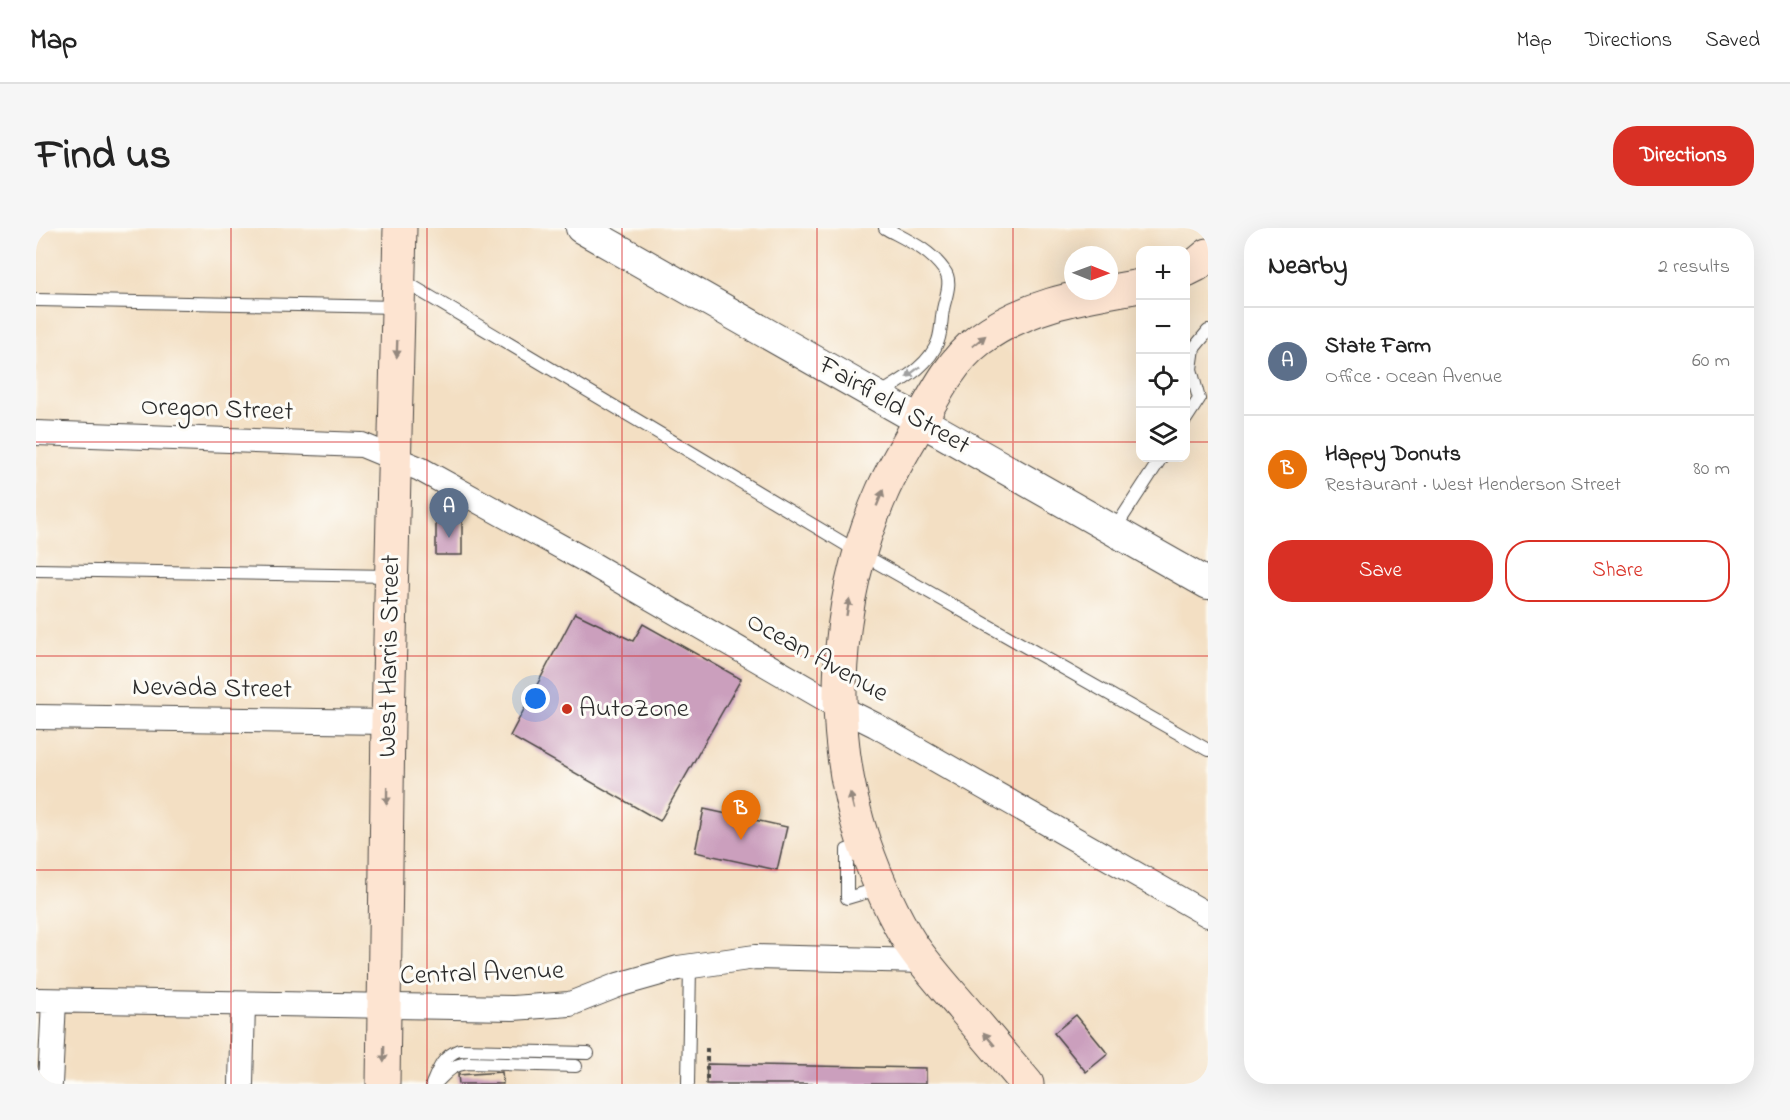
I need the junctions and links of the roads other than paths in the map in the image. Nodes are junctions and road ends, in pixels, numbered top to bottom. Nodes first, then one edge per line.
1 (400, 228) edge
2 (581, 228) edge
3 (885, 228) edge
4 (1208, 255) edge
5 (1190, 268) edge
6 (1136, 287) edge
7 (398, 292) junction
8 (36, 300) edge
9 (1208, 331) edge
10 (946, 352) junction
11 (877, 396) junction
12 (1190, 412) edge
13 (920, 421) junction
14 (36, 433) edge
15 (393, 459) junction
16 (1158, 462) edge
17 (1114, 530) junction
18 (860, 553) junction
19 (36, 570) edge
20 (391, 576) junction
21 (1208, 584) edge
22 (841, 708) junction
23 (36, 717) edge
24 (388, 722) junction
25 (1208, 750) edge
26 (865, 844) junction
27 (882, 887) junction
28 (1208, 915) edge
29 (924, 961) junction
30 (690, 966) junction
31 (45, 1000) edge
32 (243, 1004) junction
33 (385, 1007) junction
34 (50, 1084) edge
35 (241, 1084) edge
36 (383, 1084) edge
37 (433, 1084) edge
38 (688, 1084) edge
39 (1027, 1084) edge

1 - 7 main road, West Harris Street
2 - 11 street, Fairfield Street
3 - 10 lane
4 - 5 main road
10 -> 6 main road
7 - 8 lane
7 -> 15 main road, West Harris Street
7 - 18 lane
9 - 12 lane
10 -> 11 lane
10 - 13 main road
11 - 13 street, Fairfield Street
13 - 17 street, Fairfield Street
18 -> 13 main road
14 - 15 street, Oregon Street
15 - 20 main road, West Harris Street
15 - 22 street, Ocean Avenue
16 - 17 lane
17 - 21 street, Fairfield Street
22 -> 18 main road
18 - 25 lane
19 - 20 lane
20 - 24 main road, West Harris Street
26 -> 22 main road
22 - 28 street, Ocean Avenue
23 - 24 street, Nevada Street
24 -> 33 main road, West Harris Street
26 - 27 main road
26 - 27 lane
27 - 29 main road
29 - 30 street, Central Avenue
39 -> 29 main road
30 - 33 street, Central Avenue
30 - 38 lane
31 - 32 street, Central Avenue
31 - 34 street
32 - 33 street, Central Avenue
32 - 35 street
33 -> 36 main road, West Harris Street
37 - 37 lane

